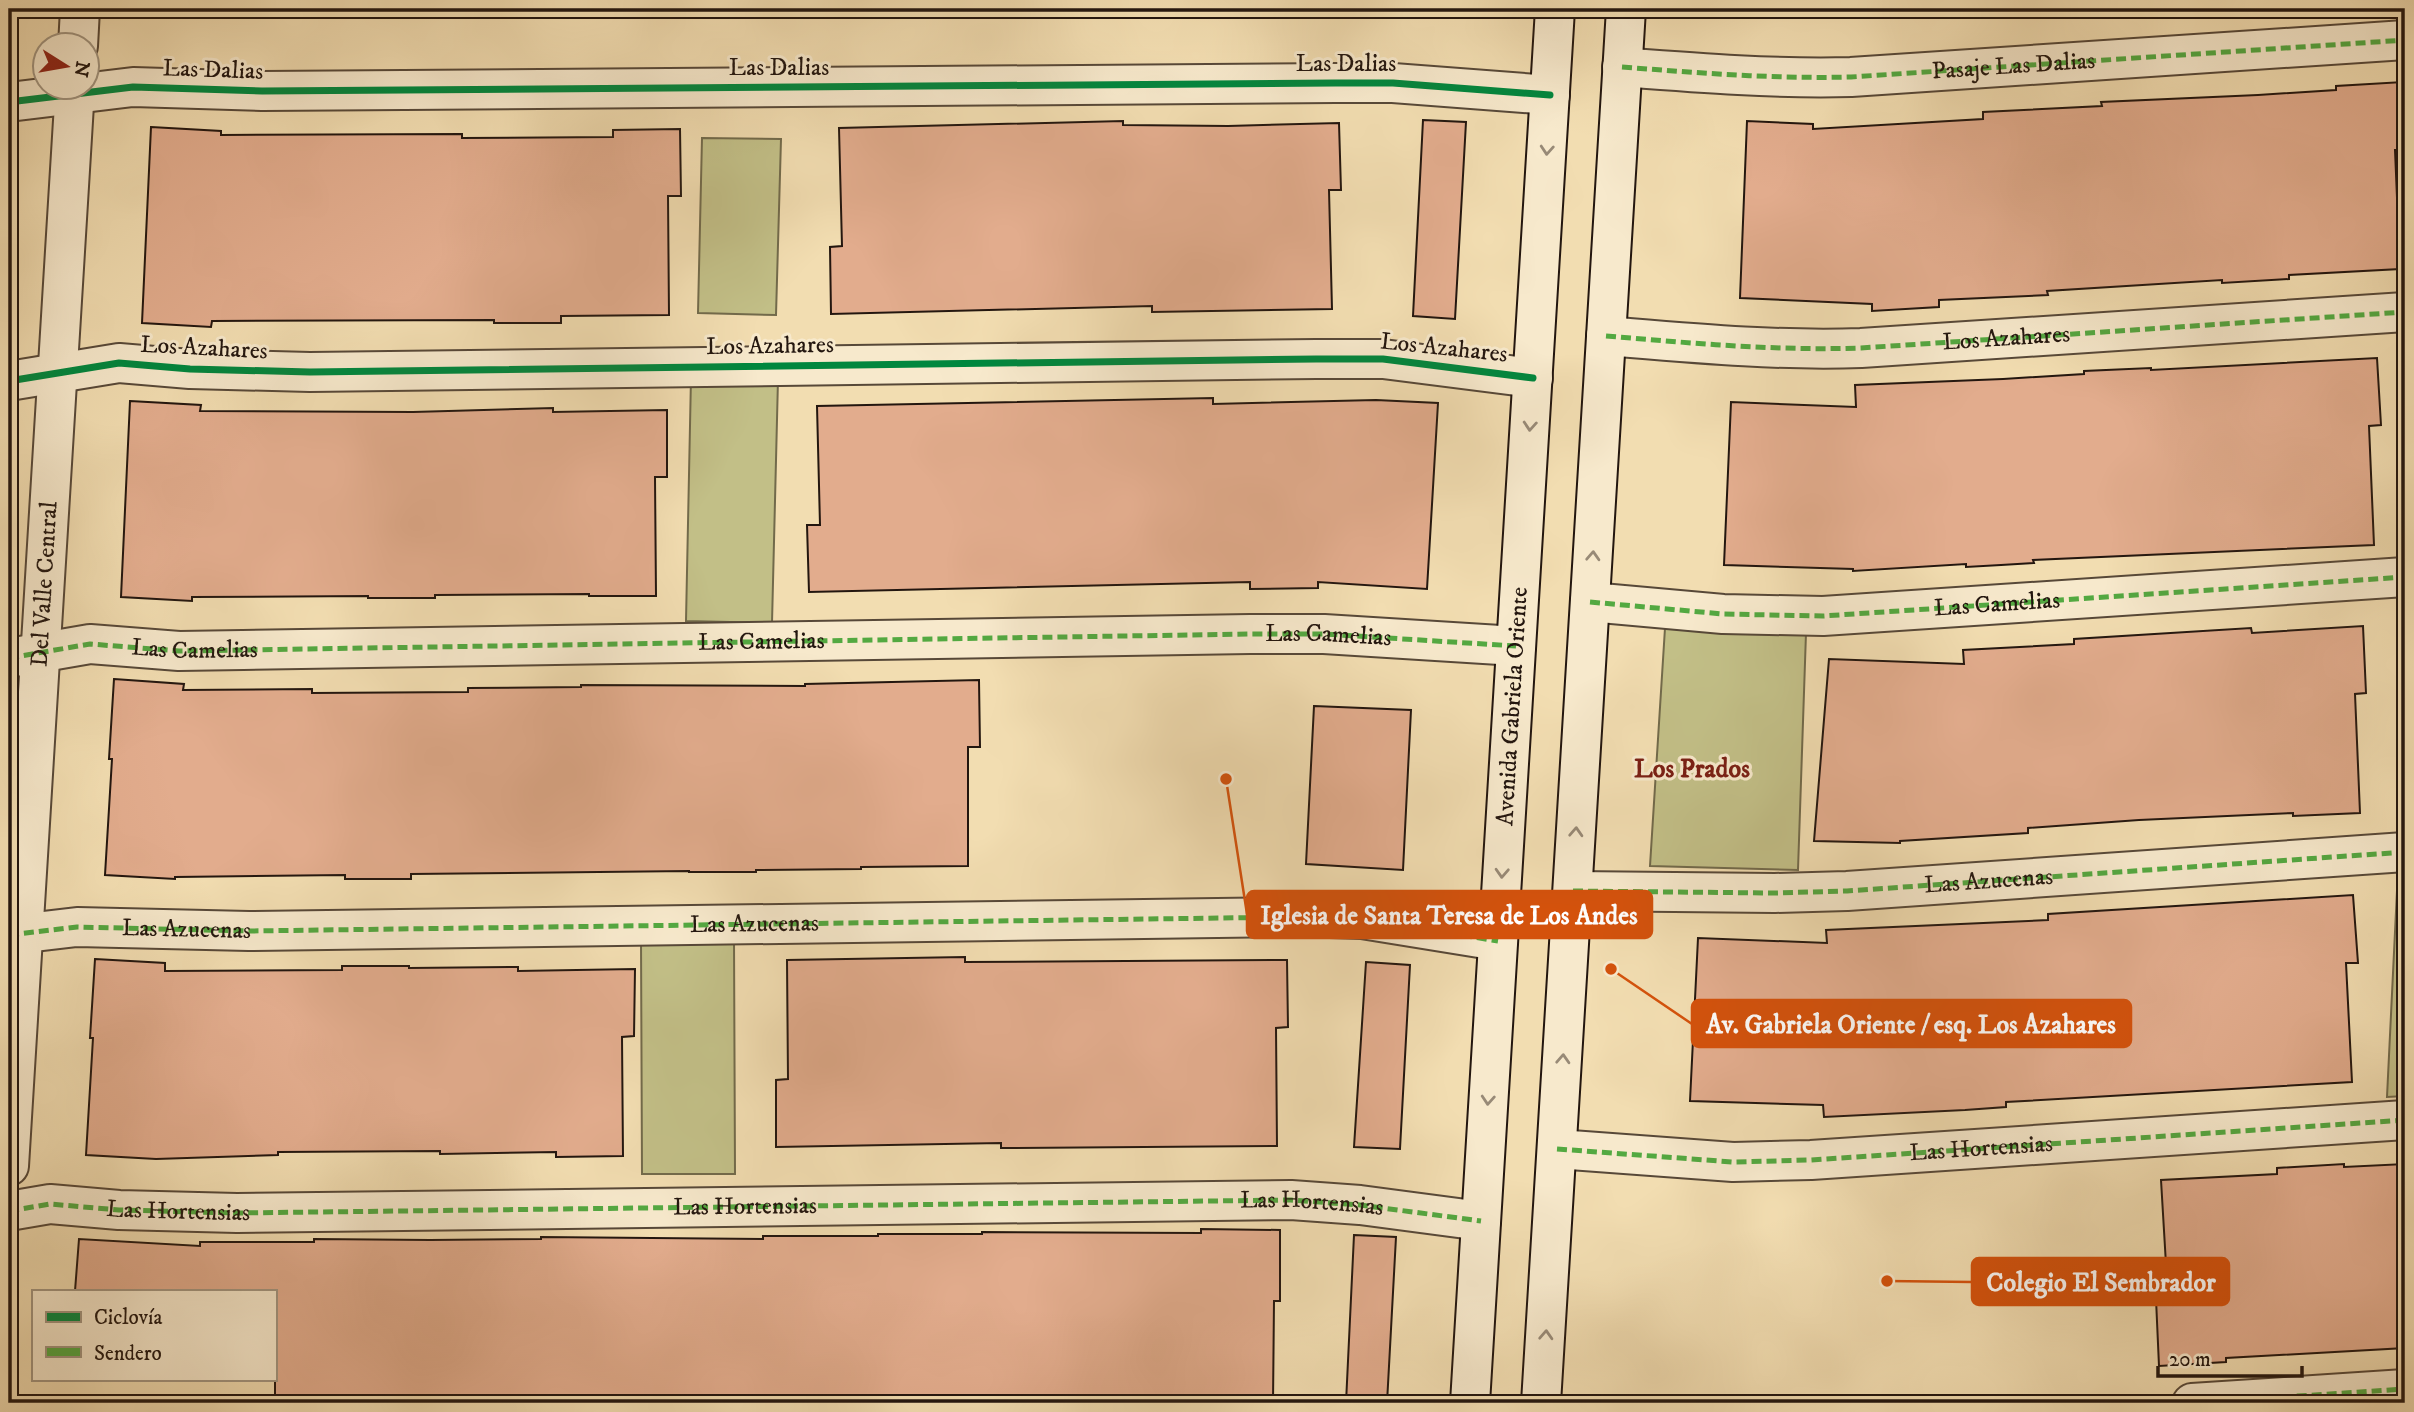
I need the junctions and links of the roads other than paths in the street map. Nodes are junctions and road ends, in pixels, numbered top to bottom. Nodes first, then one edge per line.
1 (80, 9) edge
2 (1555, 9) edge
3 (1626, 9) edge
4 (79, 32) edge
5 (2405, 40) edge
6 (1622, 67) junction
7 (102, 90) edge
8 (1550, 95) junction
9 (32, 99) edge
10 (9, 102) edge
11 (74, 102) edge
12 (2405, 312) edge
13 (1606, 336) junction
14 (57, 373) junction
15 (1532, 378) junction
16 (9, 381) edge
17 (2405, 577) edge
18 (1590, 602) junction
19 (1516, 646) junction
20 (24, 655) edge
21 (2405, 852) edge
22 (1573, 891) junction
23 (16, 935) edge
24 (1498, 941) junction
25 (2405, 1120) edge
26 (1557, 1150) junction
27 (9, 1166) edge
28 (9, 1211) edge
29 (1481, 1221) junction
30 (2405, 1389) edge
31 (1470, 1403) edge
32 (1542, 1403) edge
33 (2192, 1403) edge

1 - 4 street
2 - 8 street, Avenida Gabriela Oriente
3 - 6 street
5 - 6 street, Pasaje Las Dalias
6 - 13 street
7 - 8 street, Las Dalias
8 -> 15 street, Avenida Gabriela Oriente
9 - 10 street, Las Dalias
11 - 14 street, Del Valle Central
12 - 13 street, Los Azahares
18 -> 13 street
14 - 15 street, Los Azahares
14 - 16 street, Los Azahares
14 - 20 street, Del Valle Central
15 -> 19 street, Avenida Gabriela Oriente
17 - 18 street, Las Camelias
22 -> 18 street
19 - 20 street, Las Camelias
19 -> 24 street, Avenida Gabriela Oriente
20 - 23 street, Del Valle Central
21 - 22 street, Las Azucenas
26 -> 22 street
23 - 24 street, Las Azucenas
23 - 27 street, Del Valle Central
24 -> 29 street, Avenida Gabriela Oriente
25 - 26 street, Las Hortensias
32 -> 26 street
28 - 29 street, Las Hortensias
29 - 31 street, Avenida Gabriela Oriente
30 - 33 street

